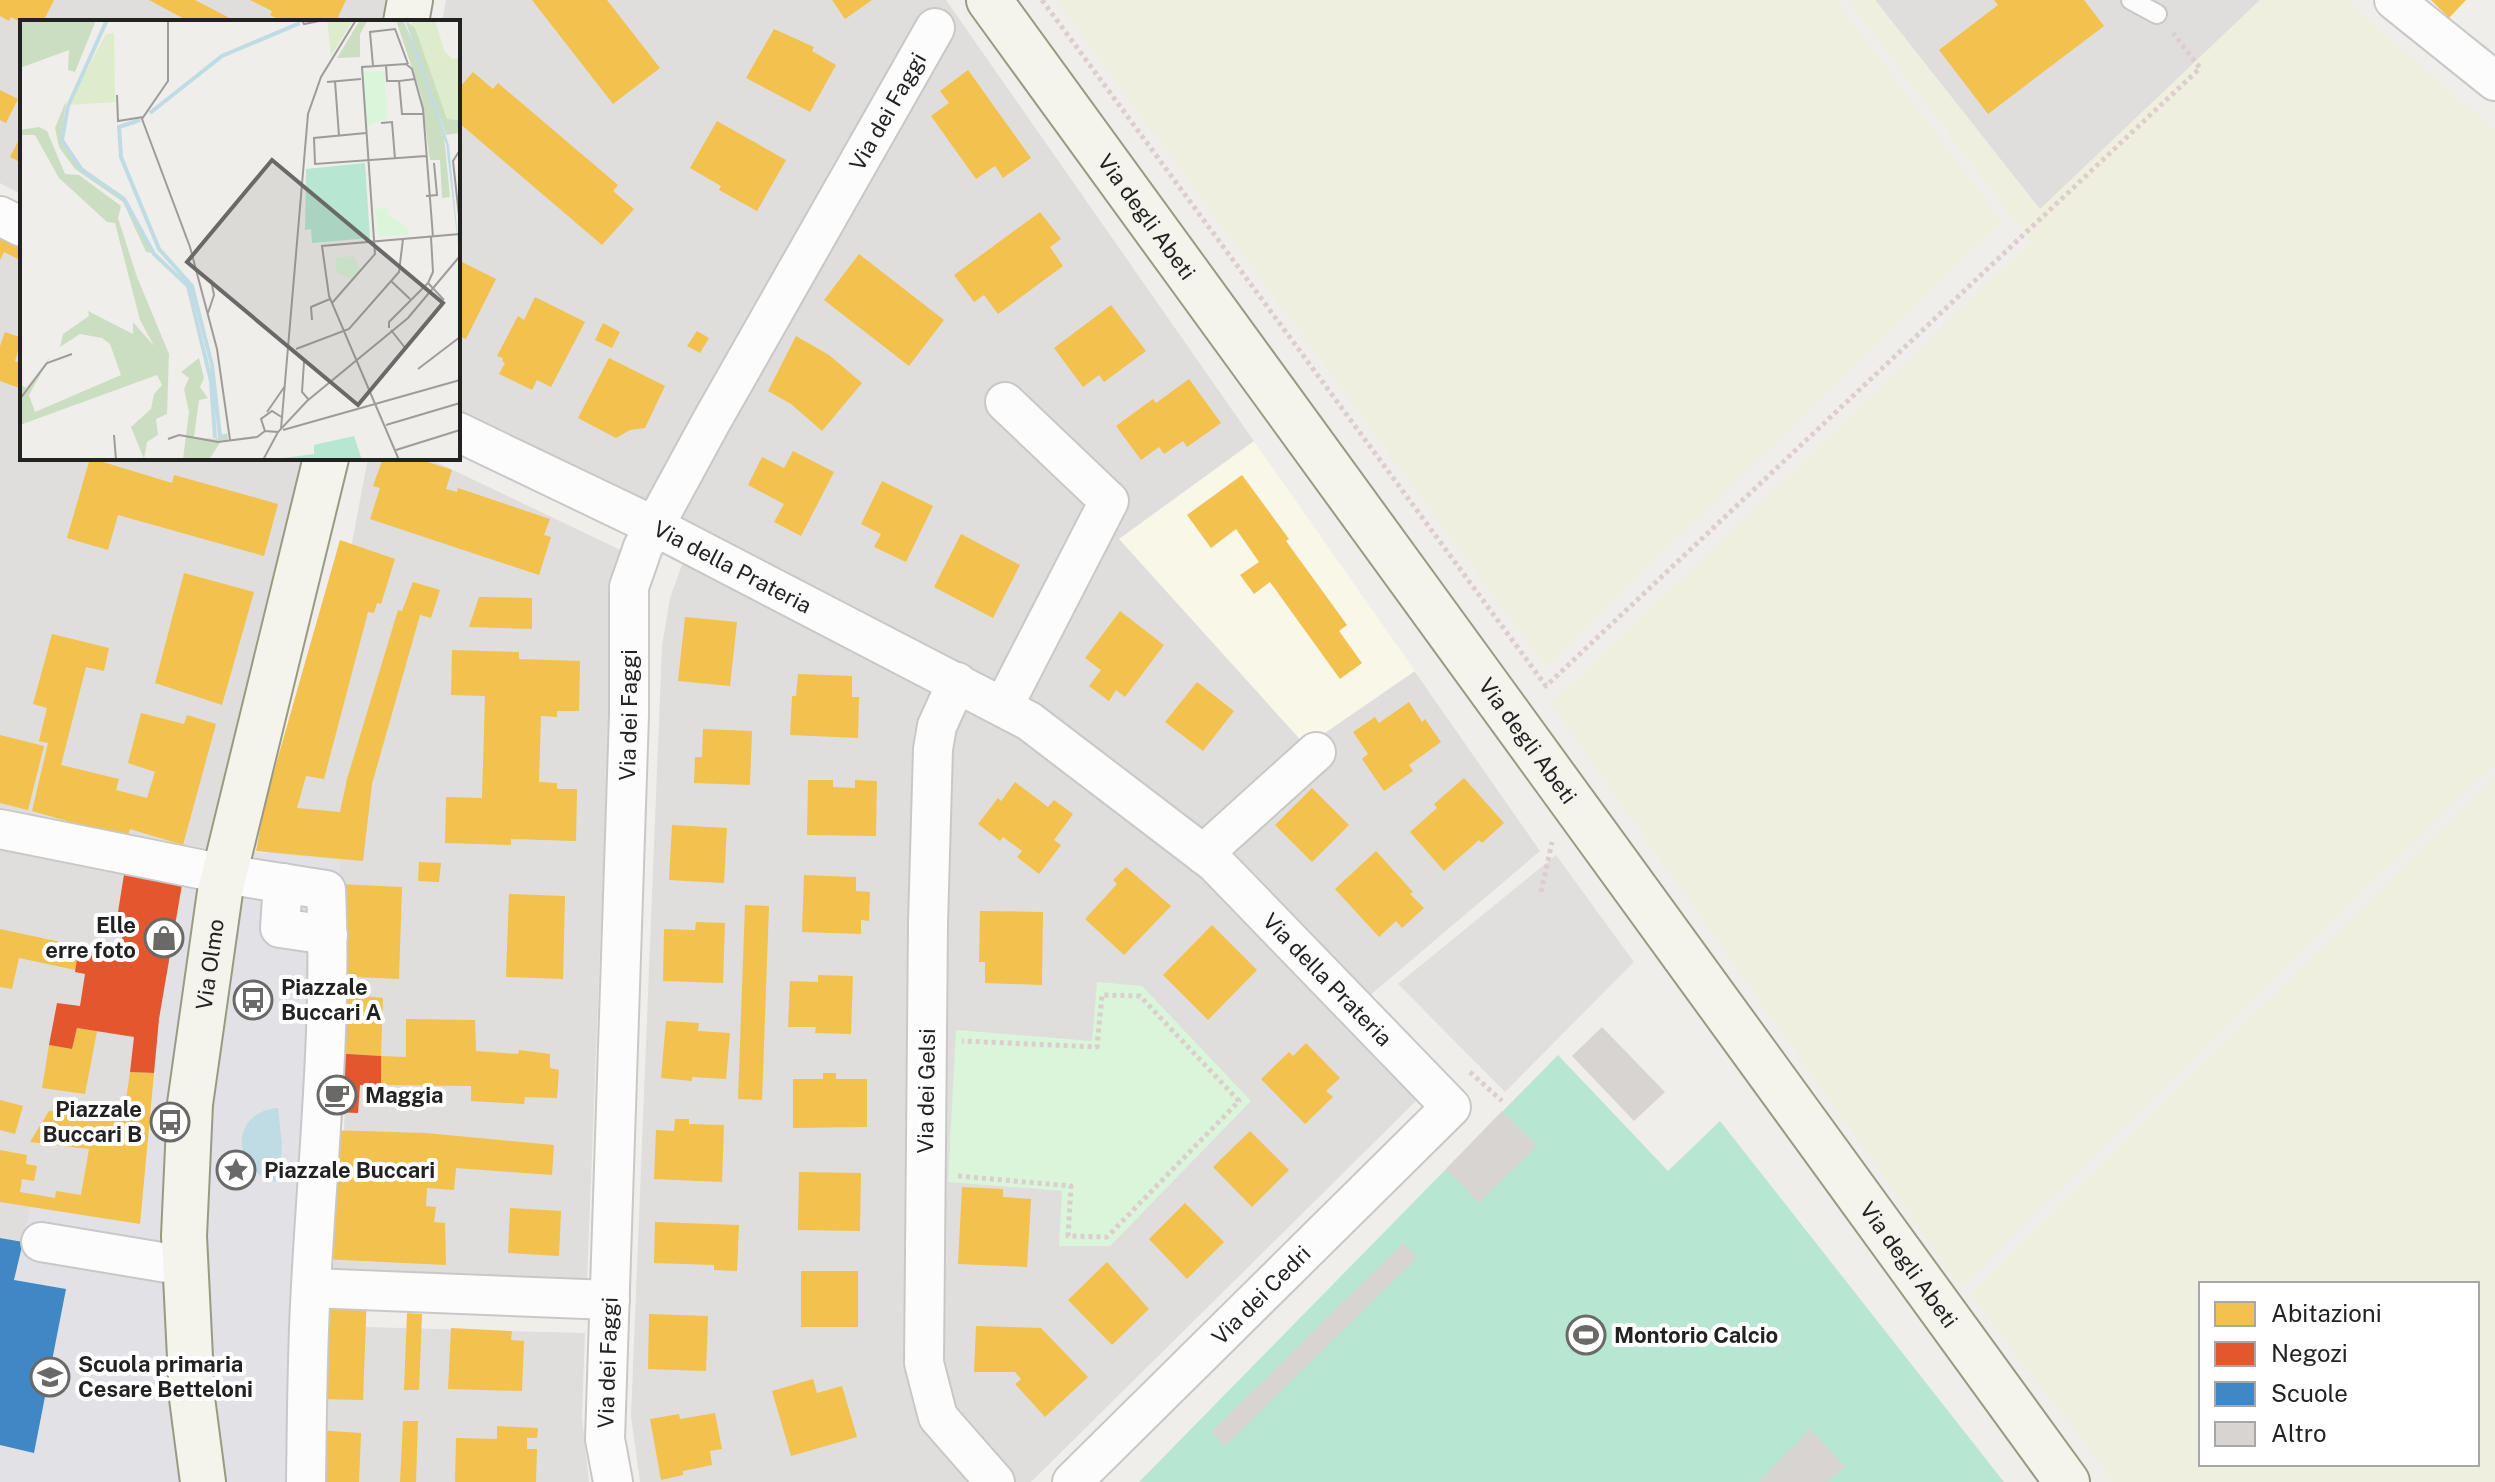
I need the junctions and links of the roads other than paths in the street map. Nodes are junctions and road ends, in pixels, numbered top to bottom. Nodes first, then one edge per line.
1 (410, 0) edge
2 (989, 0) edge
3 (2131, 0) edge
4 (2394, 0) edge
5 (2157, 14) road end
6 (406, 20) edge
7 (935, 28) dead end
8 (2495, 81) edge
9 (0, 216) edge
10 (20, 226) edge
11 (1005, 402) dead end
12 (460, 433) edge
13 (326, 460) edge
14 (654, 526) junction
15 (957, 682) junction
16 (1003, 707) junction
17 (1316, 752) dead end
18 (0, 829) edge
19 (1203, 854) junction
20 (224, 874) junction
21 (1451, 1107) joint
22 (41, 1242) dead end
23 (185, 1266) junction
24 (311, 1288) junction
25 (610, 1300) junction
26 (203, 1482) edge
27 (306, 1482) edge
28 (613, 1482) edge
29 (995, 1482) edge
30 (1072, 1482) edge
31 (2067, 1482) edge

1 - 6 street
2 - 31 street, Via degli Abeti
3 - 5 lane
4 - 8 street
7 - 14 street, Via dei Faggi
9 - 10 street
11 - 16 street
12 - 14 street, Via della Prateria
13 - 20 street, Via Olmo
14 - 15 street, Via della Prateria
14 - 25 street, Via dei Faggi
15 - 16 street, Via della Prateria
15 - 29 street, Via dei Gelsi
16 - 19 street, Via della Prateria
17 - 19 street
18 - 20 street
19 - 21 street, Via della Prateria
20 - 23 street, Via Olmo
20 - 24 street
21 - 30 street, Via dei Cedri
22 - 23 street
23 - 26 street, Via Olmo
24 - 25 street
24 - 27 street
25 - 28 street, Via dei Faggi

